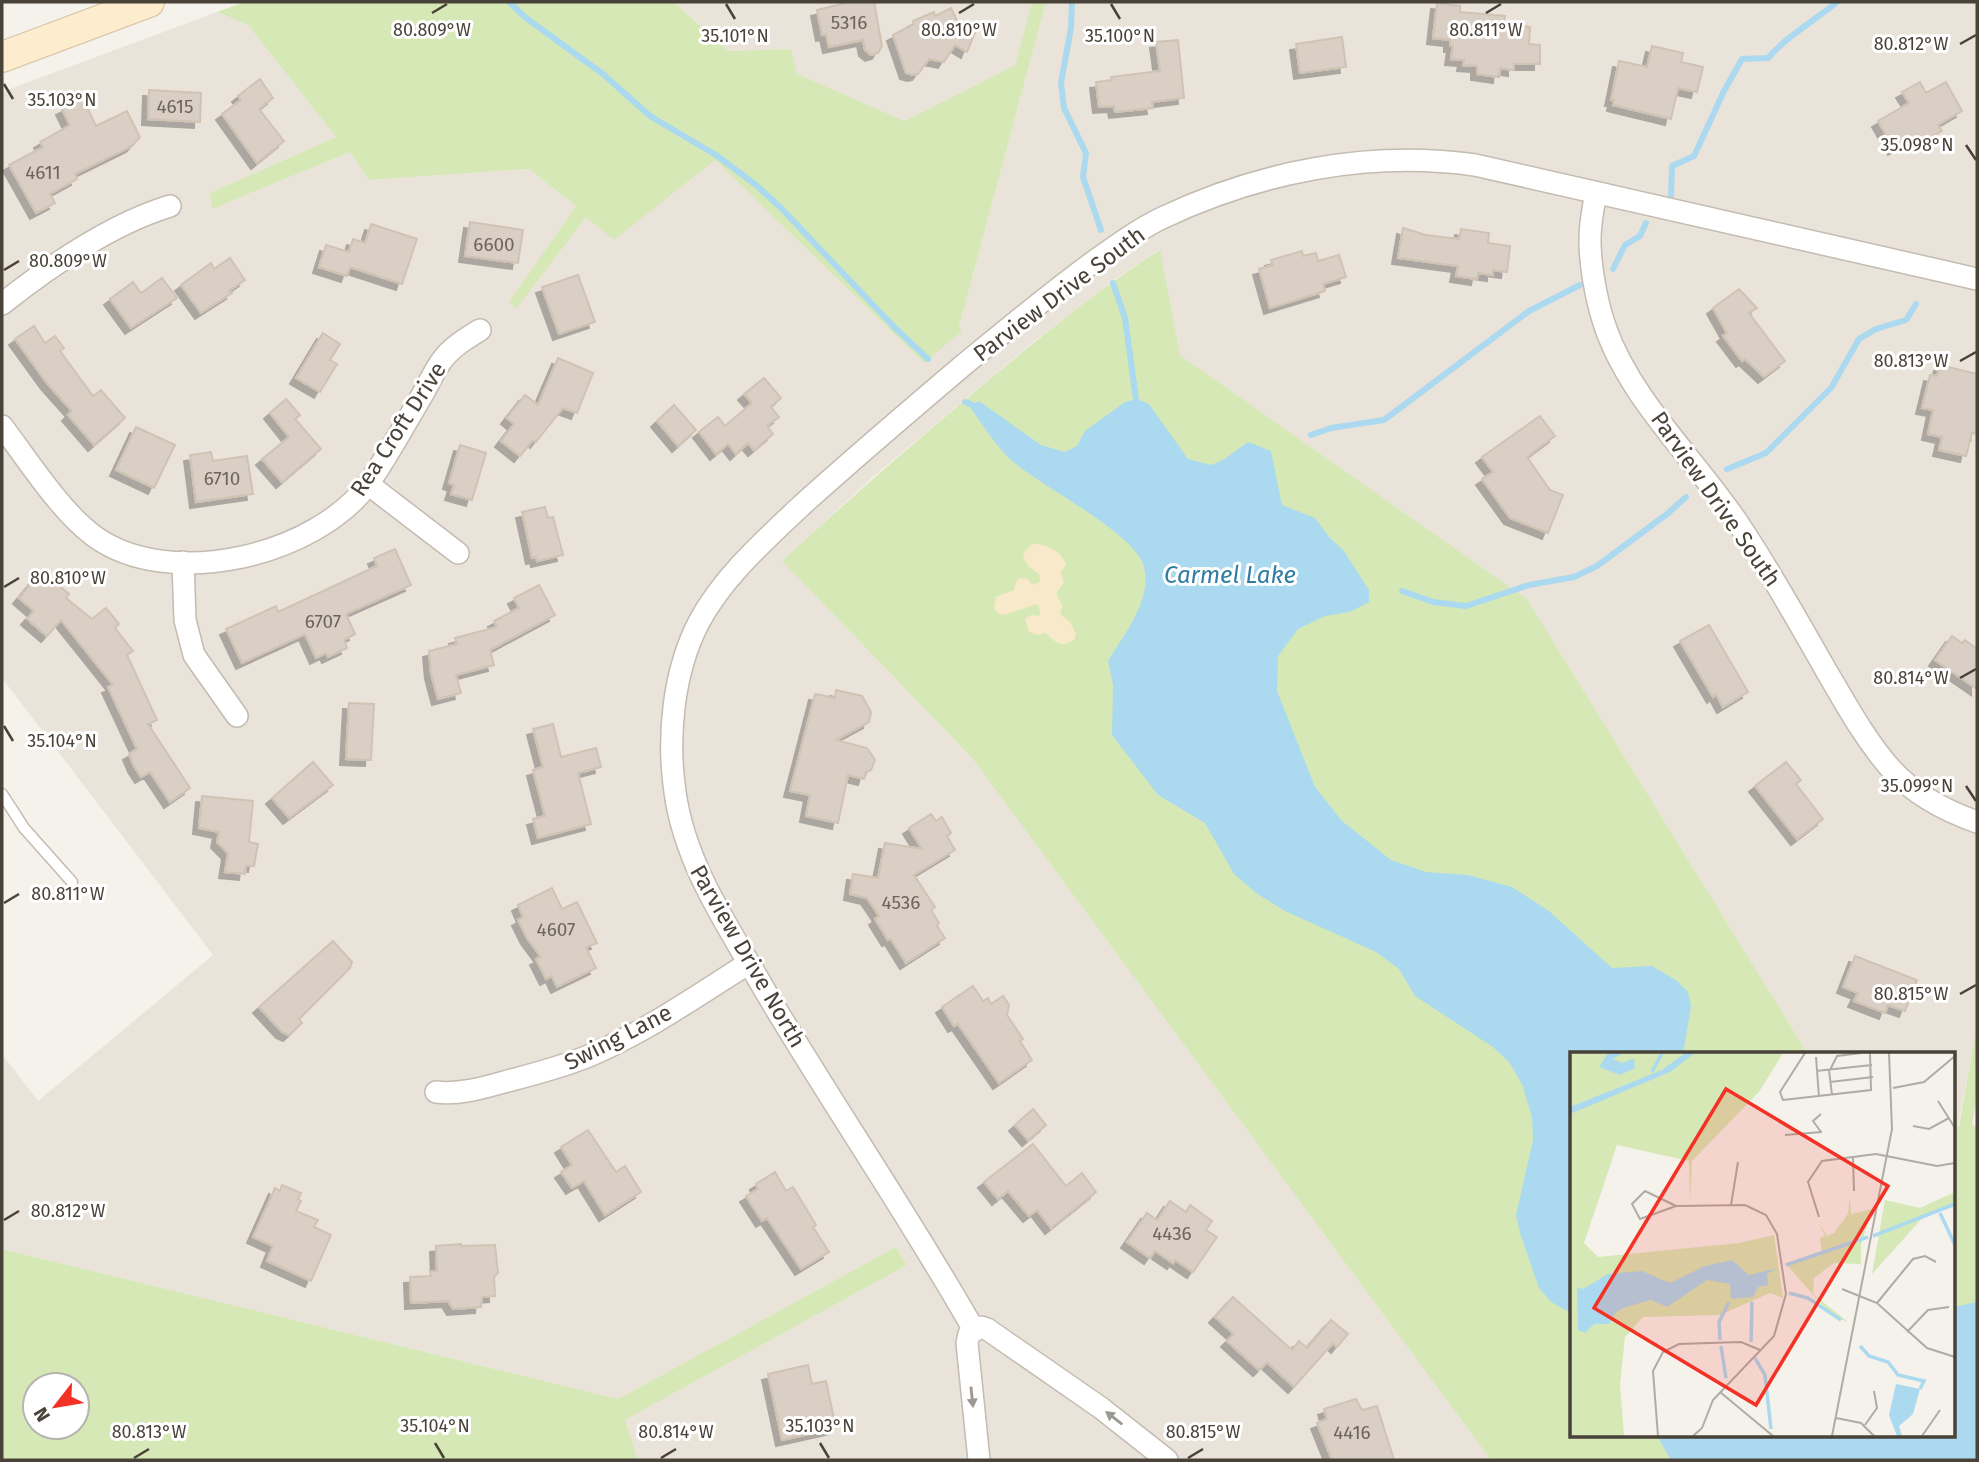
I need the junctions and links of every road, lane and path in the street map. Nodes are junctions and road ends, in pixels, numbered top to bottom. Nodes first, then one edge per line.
1 (92, 2) edge
2 (149, 2) edge
3 (2, 37) edge
4 (2, 57) edge
5 (1597, 192) junction
6 (170, 206) dead end
7 (1977, 279) edge
8 (2, 304) edge
9 (480, 330) dead end
10 (2, 426) edge
11 (368, 484) junction
12 (458, 553) dead end
13 (749, 558) joint
14 (183, 562) junction
15 (237, 716) dead end
16 (2, 794) edge
17 (1977, 822) edge
18 (72, 881) dead end
19 (749, 963) junction
20 (436, 1092) dead end
21 (972, 1332) junction
22 (979, 1460) edge
23 (1167, 1460) edge

1 - 3 main road
2 - 4 main road
5 - 7 street, Parview Drive South
5 - 13 street, Parview Drive South
5 - 17 street, Parview Drive South
6 - 8 street
9 - 11 street, Rea Croft Drive
10 - 14 street, Rea Croft Drive
11 - 12 street
11 - 14 street, Rea Croft Drive
13 - 19 street, Parview Drive North
14 - 15 street
16 - 18 lane
19 - 20 street, Swing Lane
19 - 21 street, Parview Drive North
21 -> 22 street, Parview Drive North
23 -> 21 street

